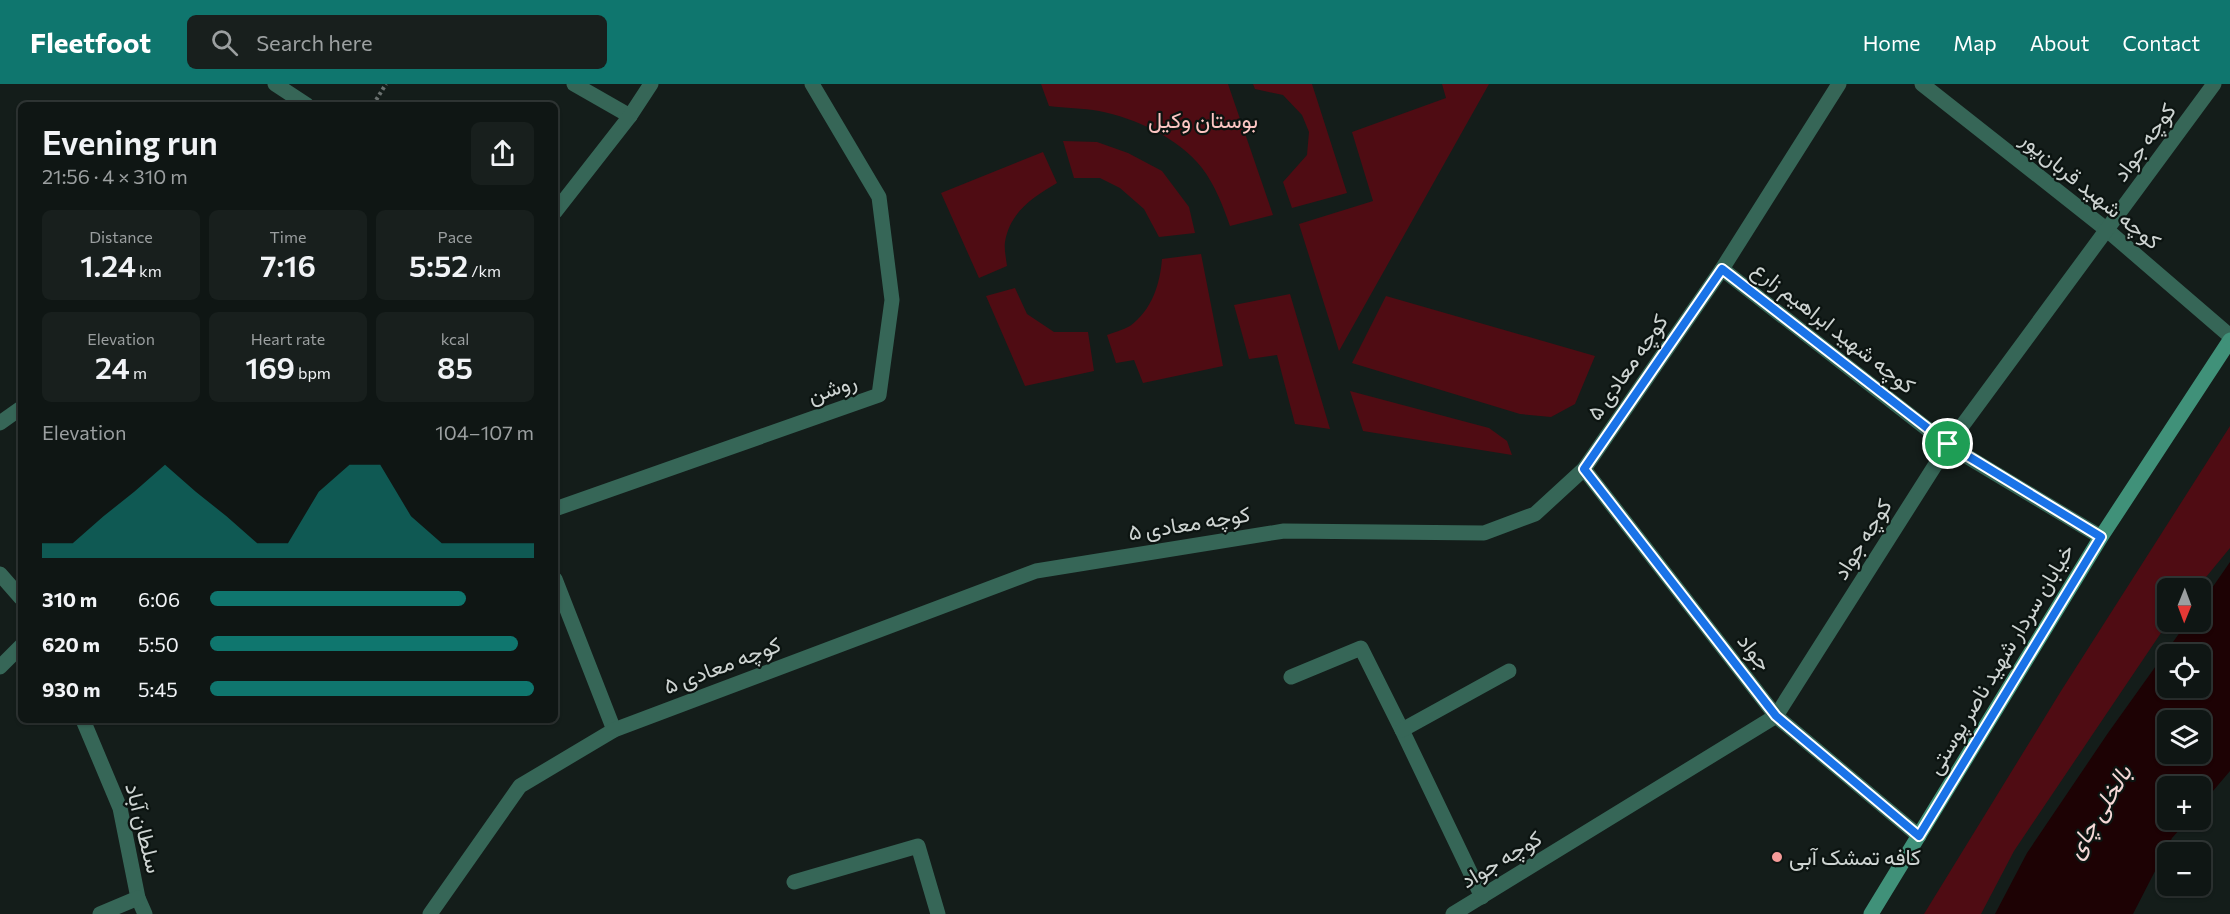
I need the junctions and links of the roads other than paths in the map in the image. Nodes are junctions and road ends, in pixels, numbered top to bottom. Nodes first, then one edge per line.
1 (275, 84) edge
2 (574, 84) edge
3 (651, 84) edge
4 (812, 84) edge
5 (1839, 84) edge
6 (1922, 84) edge
7 (2214, 84) edge
8 (302, 102) edge
9 (630, 116) junction
10 (558, 208) edge
11 (2107, 230) junction
12 (1722, 269) junction
13 (2230, 338) edge
14 (18, 410) edge
15 (0, 423) edge
16 (1948, 444) junction
17 (1584, 469) junction
18 (558, 508) edge
19 (2101, 537) junction
20 (0, 574) edge
21 (558, 587) edge
22 (18, 595) edge
23 (18, 649) edge
24 (0, 667) edge
25 (1509, 671) dead end
26 (1291, 677) dead end
27 (1776, 716) junction
28 (84, 723) edge
29 (614, 730) junction
30 (1402, 730) junction
31 (1919, 836) junction
32 (794, 882) dead end
33 (1482, 897) junction
34 (138, 898) junction
35 (100, 914) edge
36 (145, 914) edge
37 (429, 914) edge
38 (938, 914) edge
39 (1453, 914) edge
40 (1871, 914) edge

1 - 8 street
2 - 9 street
3 - 9 street
4 - 18 street, روشن
5 - 12 street, کوچه معادی ۵
6 - 11 street, کوچه شهید قربان‌پور
7 - 11 street, کوچه جواد
9 - 10 street
11 - 13 street, کوچه شهید قربان‌پور
11 - 16 street, کوچه جواد
12 - 16 street, کوچه شهید ابراهیم زارع
12 - 17 street, کوچه معادی ۵
13 - 19 main road, خیابان سردار شهید ناصر پوستی
14 - 15 street
16 - 19 street, کوچه شهید ابراهیم زارع
16 - 27 street, کوچه جواد
17 - 27 street, جواد
17 - 29 street, کوچه معادی ۵
19 - 31 main road, خیابان سردار شهید ناصر پوستی
20 - 22 street
21 - 29 street
23 - 24 street
25 - 30 street
26 - 30 street
27 - 31 street, جواد
27 - 33 street, کوچه جواد
28 - 34 street, سلطان آباد
29 - 37 street, کوچه معادی ۵
30 - 33 street
31 - 40 main road, خیابان سردار شهید ناصر پوستی
32 - 38 street
33 - 39 street, کوچه جواد
34 - 35 street
34 - 36 street, سلطان آباد

